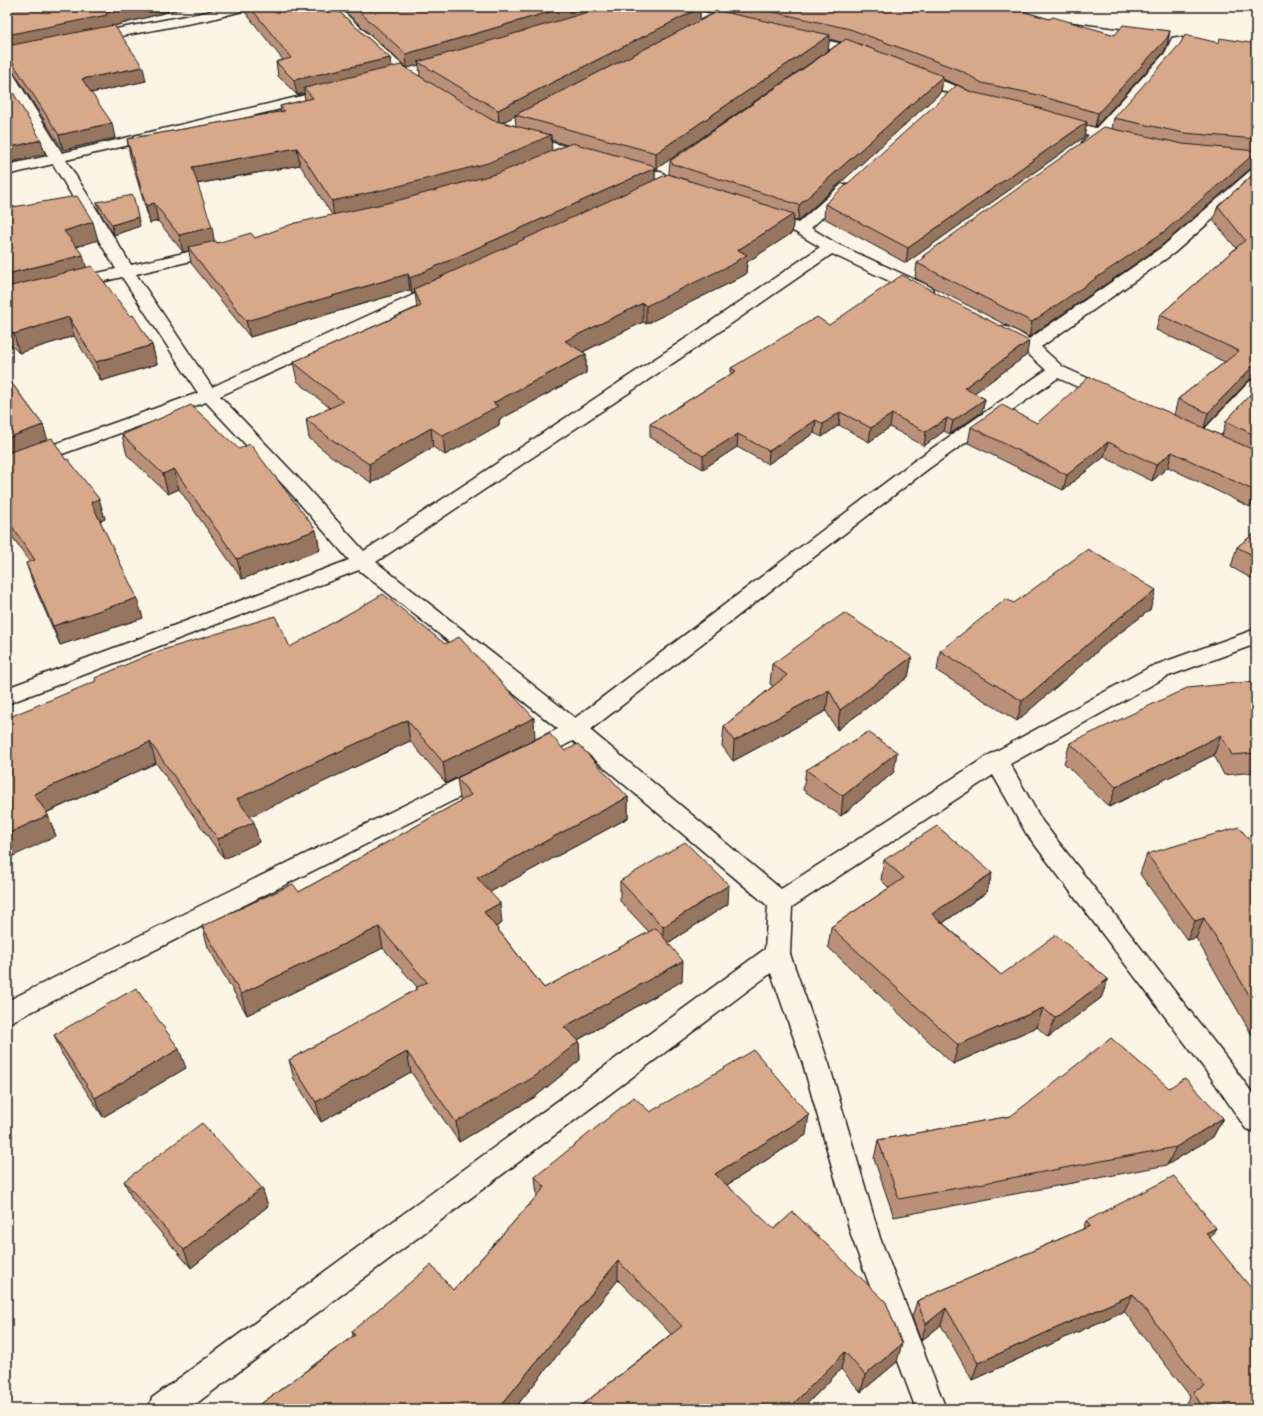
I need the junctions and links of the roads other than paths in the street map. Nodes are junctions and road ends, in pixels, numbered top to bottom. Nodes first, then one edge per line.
1 (196, 7) edge
2 (241, 7) edge
3 (330, 7) edge
4 (668, 7) edge
5 (208, 16) junction
6 (716, 20) junction
7 (1056, 25) edge
8 (746, 27) edge
9 (702, 28) edge
10 (783, 35) edge
11 (73, 41) edge
12 (1177, 41) junction
13 (1193, 43) edge
14 (843, 48) junction
15 (831, 57) edge
16 (873, 59) edge
17 (902, 70) edge
18 (7, 75) edge
19 (351, 88) edge
20 (954, 90) junction
21 (432, 92) edge
22 (942, 100) edge
23 (989, 105) edge
24 (1040, 118) edge
25 (506, 134) edge
26 (1098, 135) junction
27 (1135, 143) edge
28 (1079, 149) edge
29 (570, 152) junction
30 (58, 159) junction
31 (550, 160) edge
32 (1253, 164) edge
33 (7, 170) edge
34 (860, 175) edge
35 (697, 195) edge
36 (749, 212) edge
37 (801, 229) junction
38 (235, 247) edge
39 (831, 248) junction
40 (126, 271) junction
41 (456, 282) edge
42 (59, 288) edge
43 (938, 298) edge
44 (991, 325) edge
45 (1030, 346) junction
46 (1057, 371) junction
47 (1256, 385) edge
48 (209, 395) junction
49 (1121, 400) edge
50 (1207, 438) edge
51 (7, 468) edge
52 (362, 562) junction
53 (1256, 636) edge
54 (7, 696) edge
55 (575, 730) junction
56 (998, 761) junction
57 (780, 902) junction
58 (777, 954) junction
59 (7, 1013) edge
60 (1256, 1120) edge
61 (163, 1409) edge
62 (931, 1409) edge

1 - 5 street
2 - 5 street
3 - 21 street
4 - 6 street
5 - 11 street
6 - 8 street
6 - 9 street
7 - 12 street
10 - 14 street
12 - 13 street
12 - 26 street
14 - 15 street
14 - 16 street
17 - 20 street
18 - 30 street
19 - 30 street
20 - 22 street
20 - 23 street
24 - 26 street
25 - 29 street
26 - 27 street
26 - 28 street
29 - 31 street
29 - 35 street
30 - 33 street
30 - 40 street
32 - 45 street
34 - 37 street
36 - 37 street
37 - 39 street
38 - 40 street
39 - 43 street
39 - 52 street
40 - 42 street
40 - 48 street
41 - 48 street
44 - 45 street
45 - 46 street
46 - 49 street
46 - 55 street
47 - 50 street
48 - 51 street
48 - 52 street
52 - 54 street
52 - 55 street
53 - 56 street
55 - 57 street
55 - 59 street
56 - 57 street
56 - 60 street
57 - 58 street
58 - 61 street
58 - 62 street

